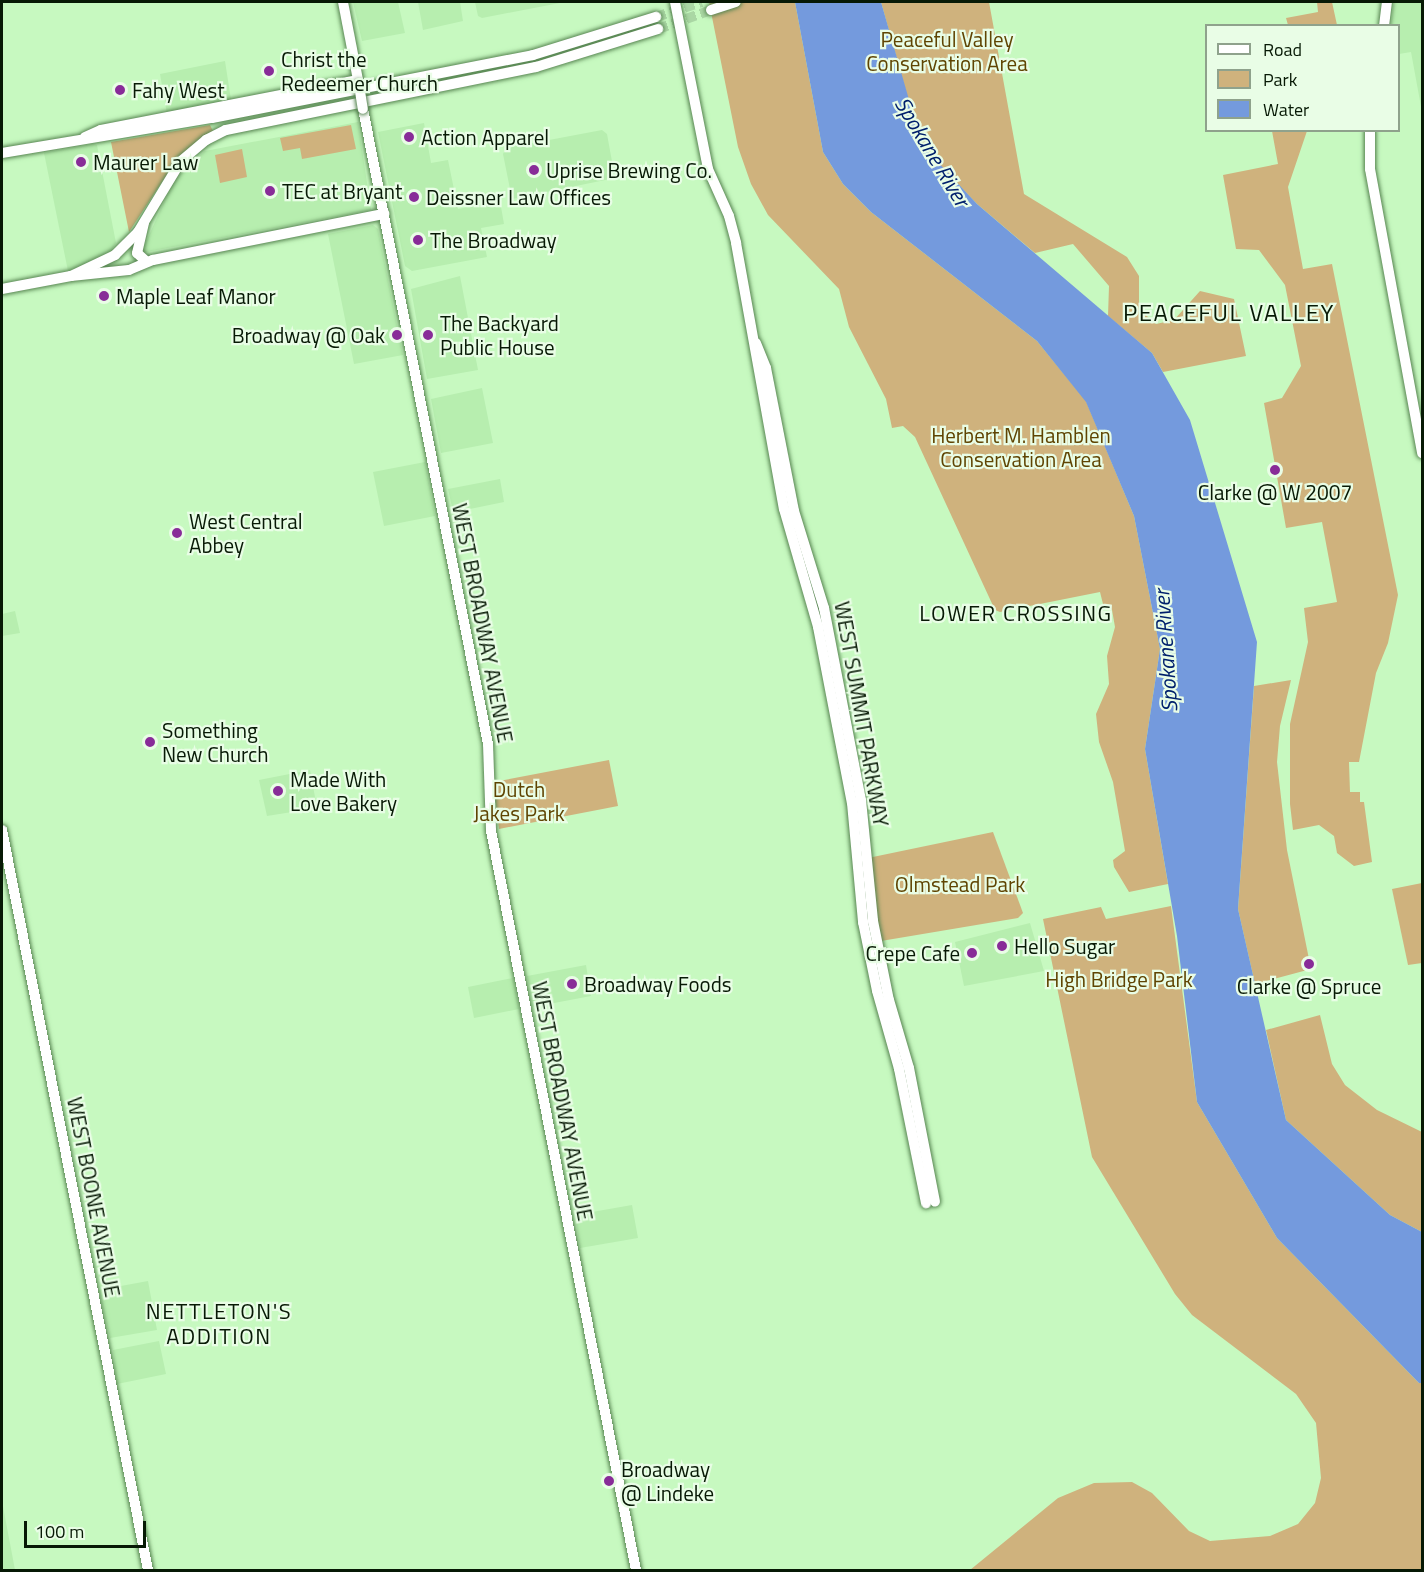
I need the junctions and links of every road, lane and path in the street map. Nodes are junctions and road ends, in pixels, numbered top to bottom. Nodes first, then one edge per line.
1 (343, 2) edge
2 (675, 2) edge
3 (736, 2) edge
4 (1387, 2) edge
5 (711, 10) tunnel mouth
6 (1384, 24) edge
7 (358, 82) junction
8 (1370, 132) edge
9 (85, 137) junction
10 (2, 153) edge
11 (384, 214) junction
12 (144, 223) junction
13 (147, 262) junction
14 (71, 276) junction
15 (2, 289) edge
16 (1421, 441) edge
17 (1422, 453) edge
18 (2, 834) edge
19 (930, 1202) dead end
20 (148, 1570) edge
21 (636, 1570) edge

1 - 7 street, WEST BROADWAY AVENUE
2 - 19 street, WEST SUMMIT PARKWAY
3 - 5 street
4 - 6 street
7 - 9 street
7 - 11 street, WEST BROADWAY AVENUE, bridge
8 - 16 street
9 - 10 street
9 - 12 street
11 - 13 street
11 - 21 street, WEST BROADWAY AVENUE
12 - 13 street
12 - 14 street
13 - 14 street
14 - 15 street
16 - 17 street
18 - 20 street, WEST BOONE AVENUE

